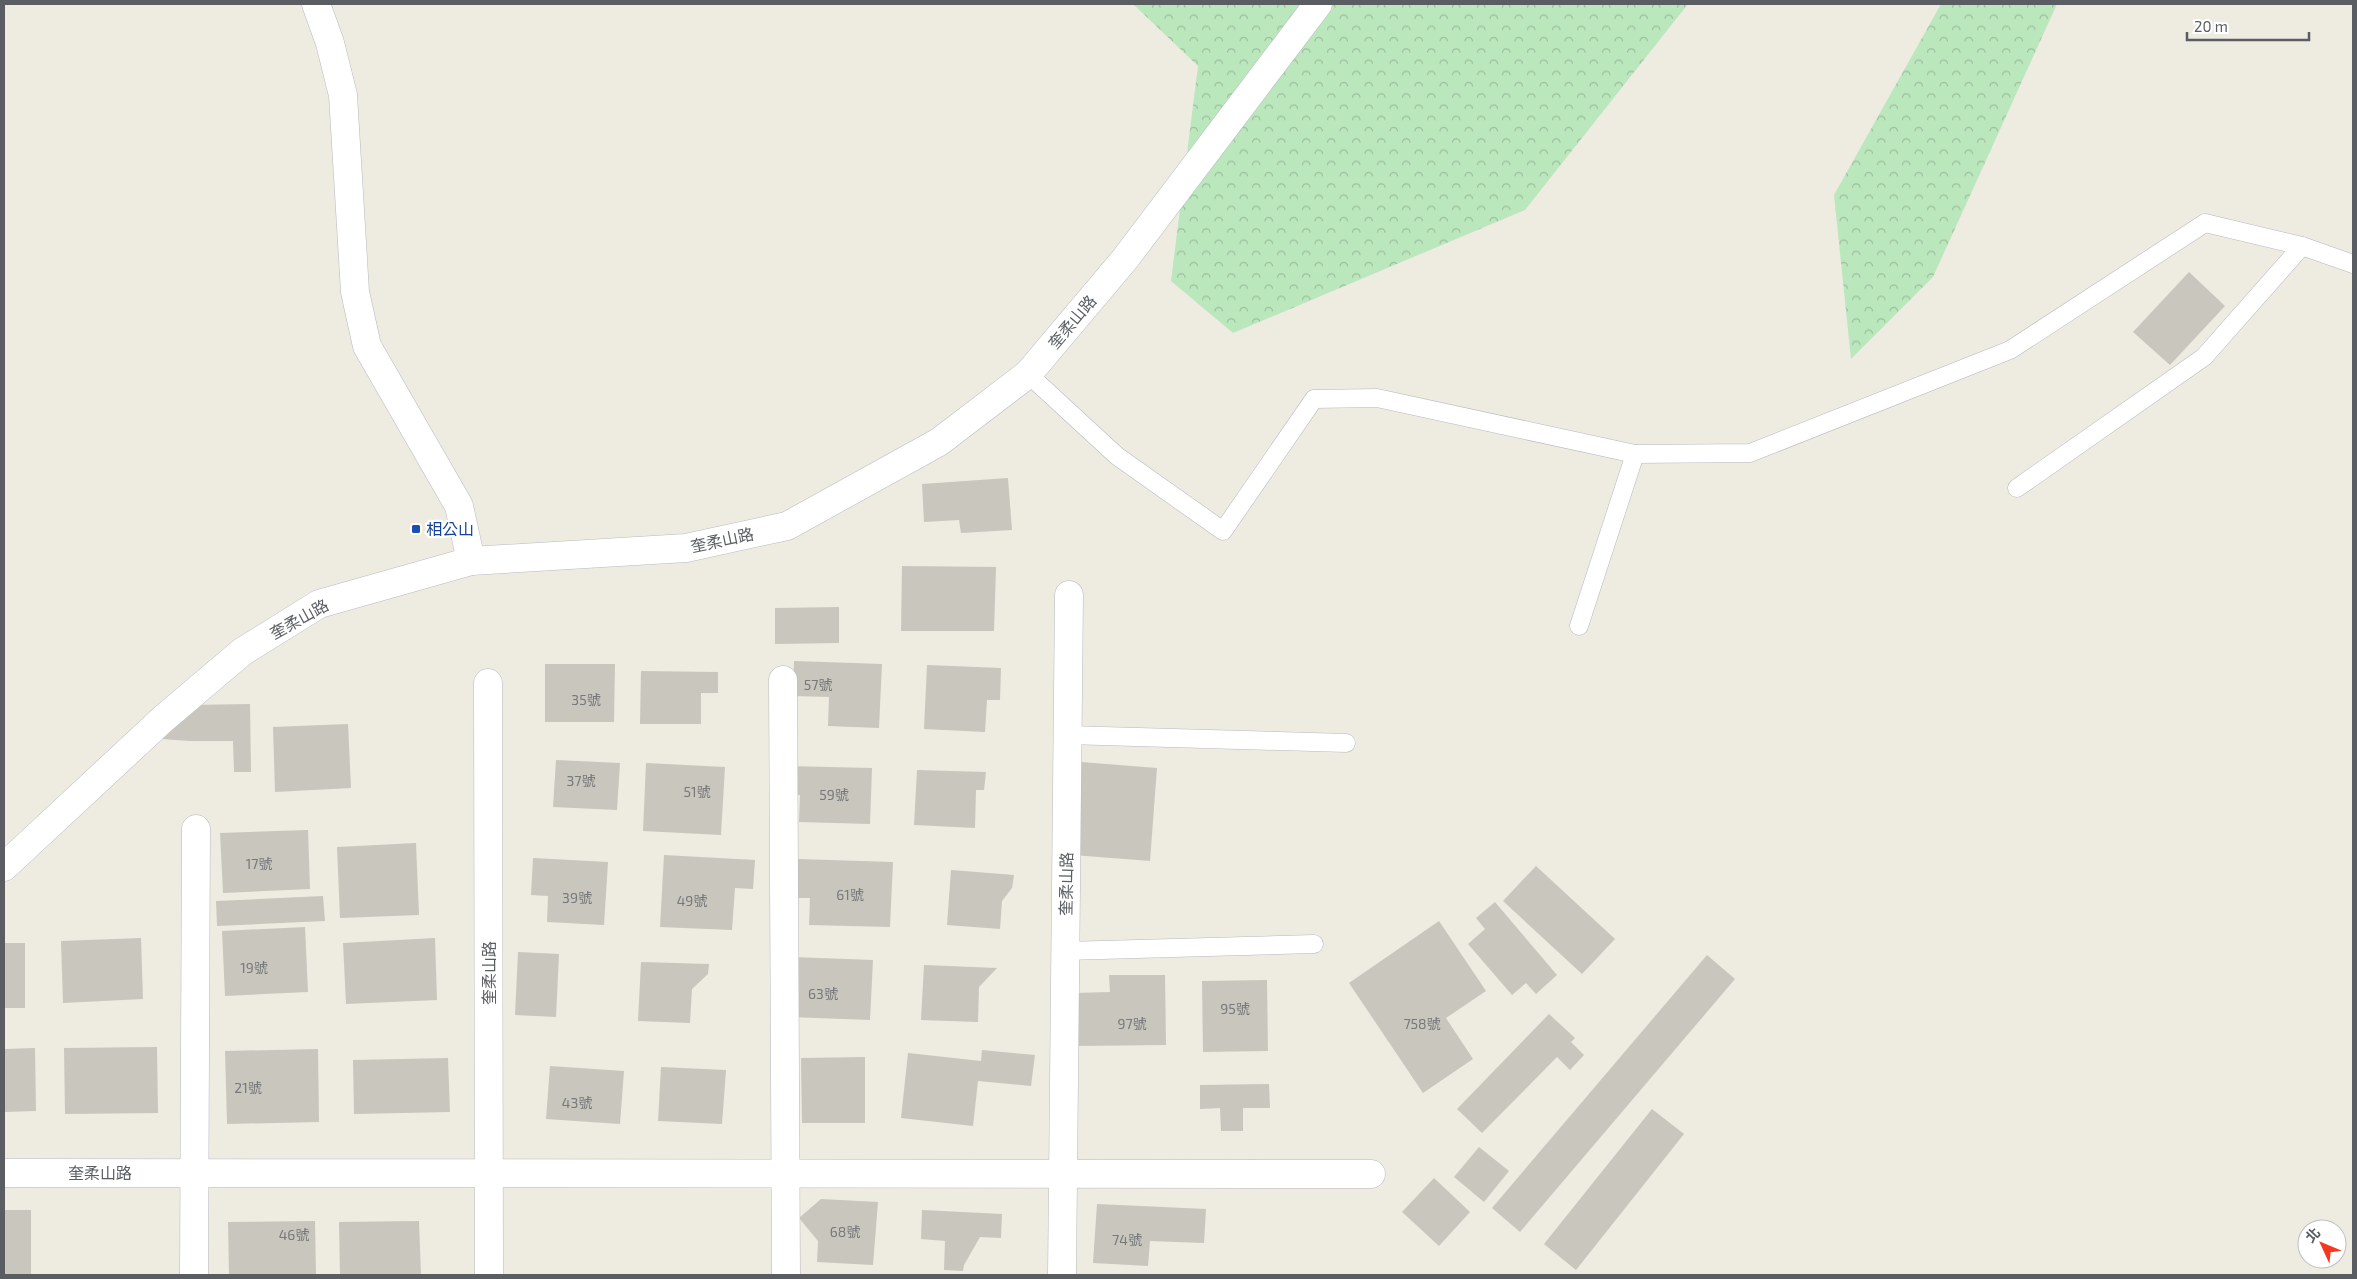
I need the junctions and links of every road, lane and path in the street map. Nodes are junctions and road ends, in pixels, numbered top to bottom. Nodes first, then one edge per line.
1 (316, 4) edge
2 (1318, 4) edge
3 (2302, 246) junction
4 (2353, 264) edge
5 (1028, 374) junction
6 (1635, 454) junction
7 (2017, 488) dead end
8 (472, 561) junction
9 (1069, 595) dead end
10 (1579, 626) dead end
11 (783, 680) dead end
12 (488, 683) dead end
13 (1067, 735) junction
14 (1346, 743) dead end
15 (196, 829) dead end
16 (4, 867) edge
17 (1314, 944) dead end
18 (1065, 951) junction
19 (4, 1173) edge
20 (196, 1173) junction
21 (489, 1173) junction
22 (786, 1174) junction
23 (1063, 1174) junction
24 (1371, 1174) dead end
25 (194, 1275) edge
26 (490, 1275) edge
27 (786, 1275) edge
28 (1062, 1275) edge

1 - 8 street
2 - 5 street, 奎柔山路
3 - 4 lane
3 - 6 lane
3 - 7 lane
5 - 6 lane
5 - 8 street, 奎柔山路
6 - 10 lane
8 - 16 street, 奎柔山路
9 - 13 street, 奎柔山路
11 - 22 street
12 - 21 street, 奎柔山路
13 - 14 lane
13 - 18 street, 奎柔山路
15 - 20 street
17 - 18 lane
18 - 23 street, 奎柔山路
19 - 20 street, 奎柔山路
20 - 21 street, 奎柔山路
20 - 25 street
21 - 22 street, 奎柔山路
21 - 26 street, 奎柔山路
22 - 23 street, 奎柔山路
22 - 27 street
23 - 24 street, 奎柔山路
23 - 28 street, 奎柔山路

